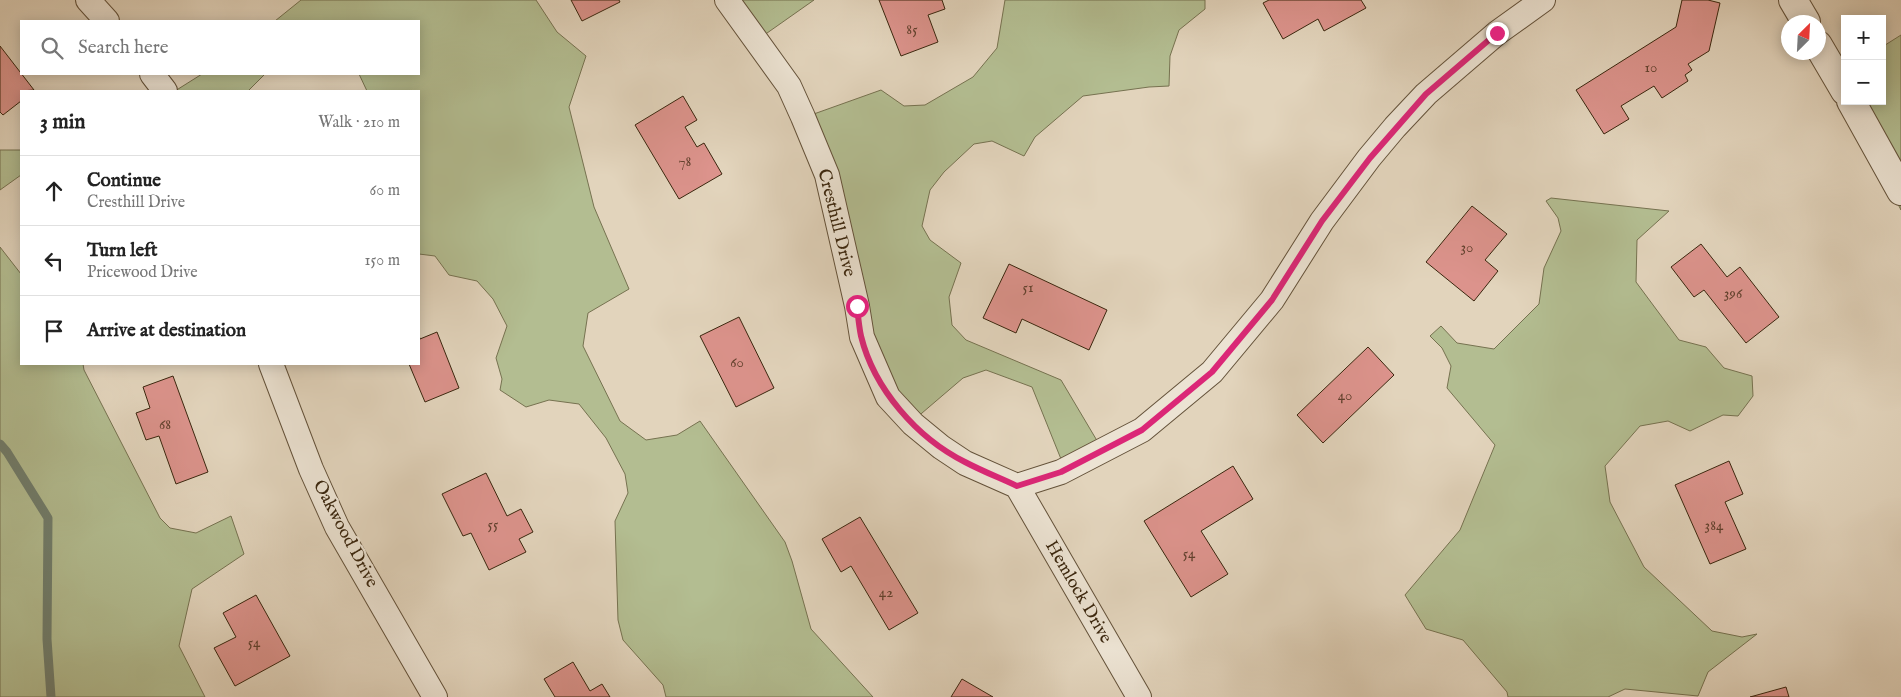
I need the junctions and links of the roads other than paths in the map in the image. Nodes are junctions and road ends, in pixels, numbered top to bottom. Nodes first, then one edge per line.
1 (88, 0) edge
2 (727, 0) edge
3 (1544, 0) edge
4 (1793, 0) edge
5 (1802, 15) edge
6 (106, 20) edge
7 (1826, 59) edge
8 (153, 75) edge
9 (1841, 84) edge
10 (163, 90) edge
11 (1852, 105) edge
12 (1901, 191) edge
13 (271, 365) edge
14 (1017, 486) junction
15 (435, 697) edge
16 (1139, 697) edge

1 - 6 street
2 - 14 street, Cresthill Drive
3 - 14 street
4 - 5 street
7 - 9 street
8 - 10 street
11 - 12 street
13 - 15 street, Oakwood Drive
14 - 16 street, Hemlock Drive

